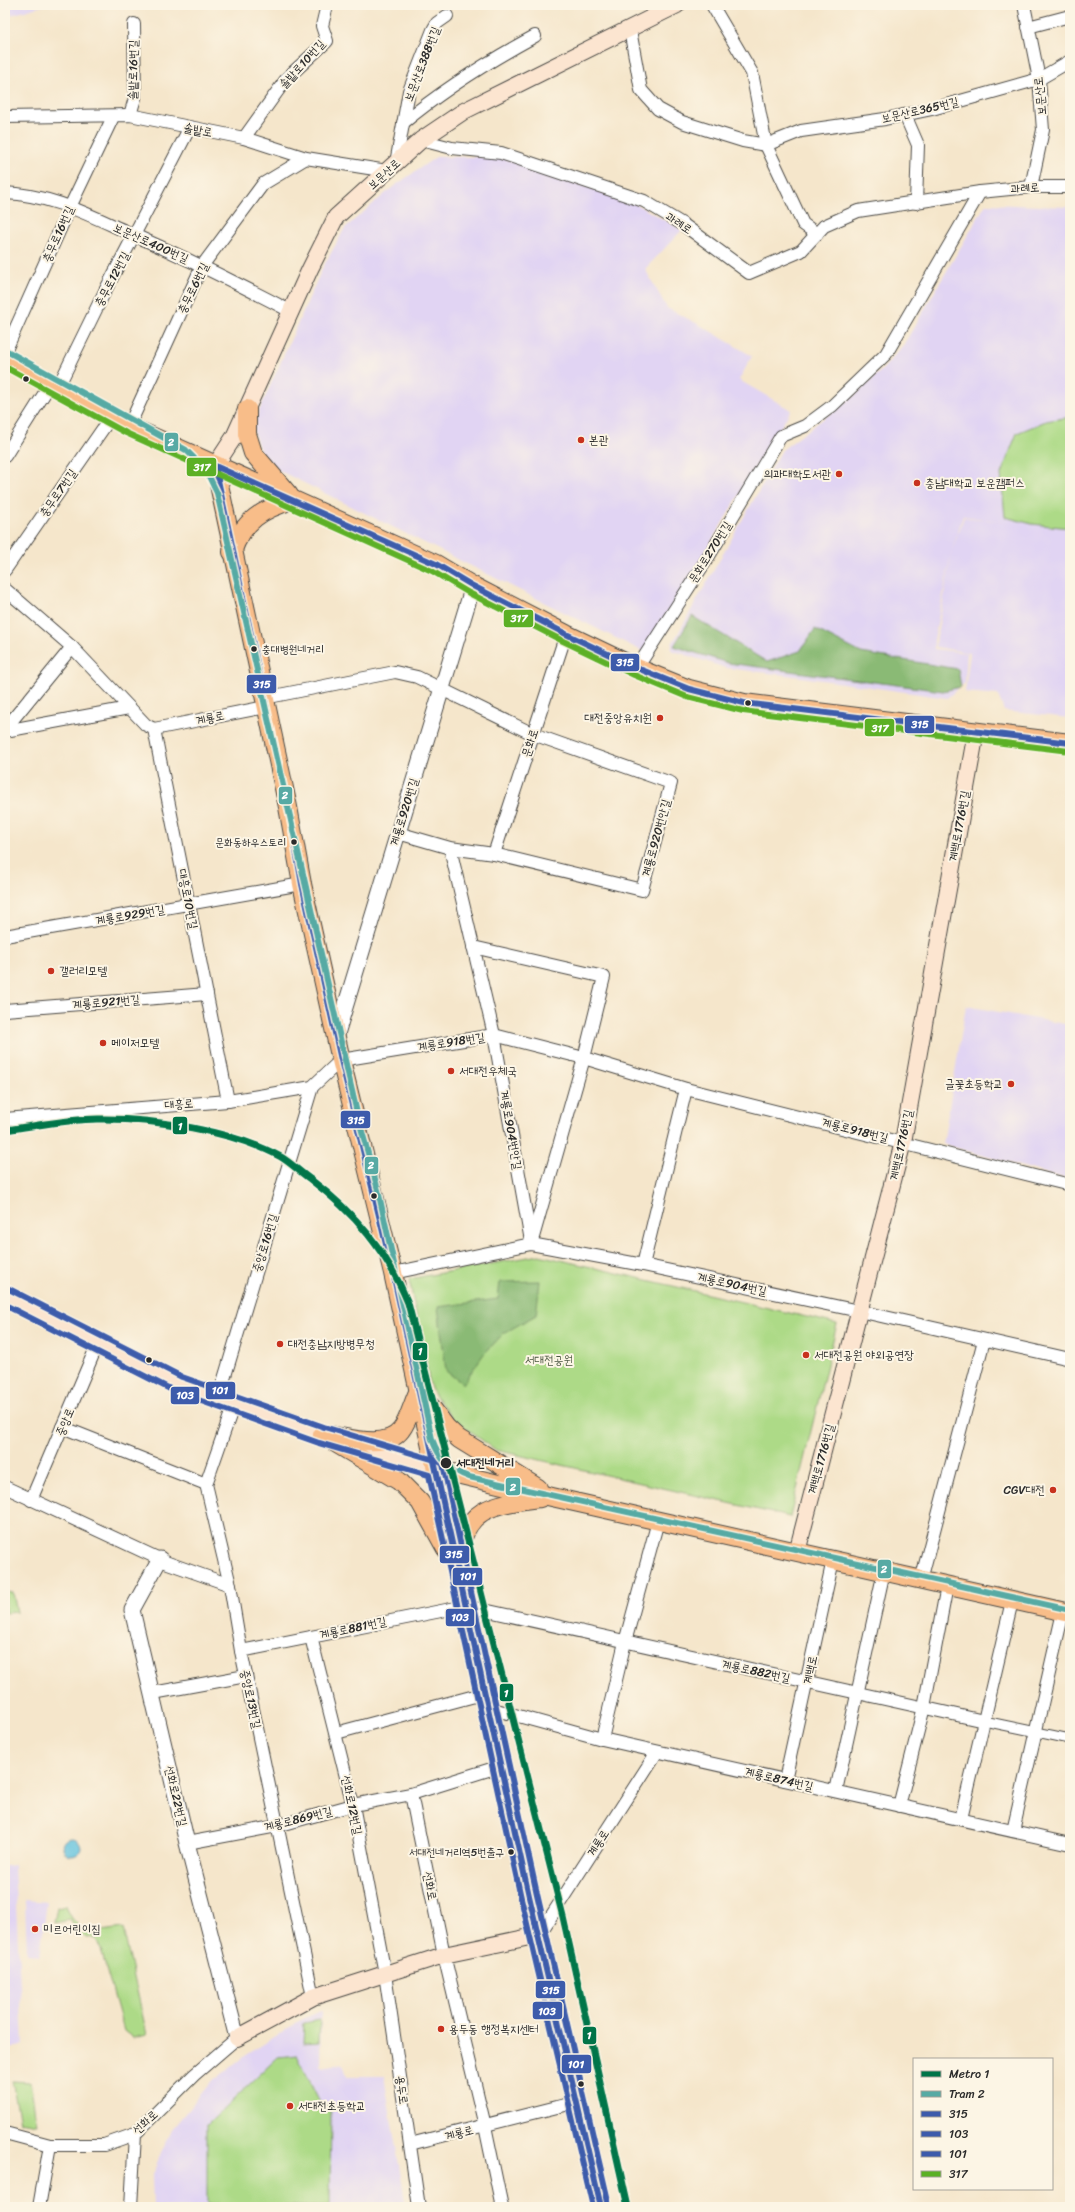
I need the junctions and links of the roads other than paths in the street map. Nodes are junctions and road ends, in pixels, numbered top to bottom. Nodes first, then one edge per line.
1 (327, 5) edge
2 (677, 5) edge
3 (712, 5) edge
4 (1024, 5) edge
5 (447, 16) dead end
6 (1070, 16) edge
7 (134, 24) dead end
8 (1028, 26) junction
9 (630, 30) junction
10 (535, 36) dead end
11 (1070, 61) edge
12 (1039, 79) junction
13 (906, 114) junction
14 (130, 115) junction
15 (5, 117) edge
16 (113, 117) junction
17 (403, 123) junction
18 (189, 128) junction
19 (244, 138) junction
20 (421, 140) junction
21 (766, 145) junction
22 (306, 158) junction
23 (392, 167) junction
24 (1031, 187) junction
25 (1070, 187) edge
26 (980, 192) junction
27 (5, 193) edge
28 (916, 202) junction
29 (70, 207) junction
30 (817, 234) junction
31 (135, 236) junction
32 (202, 266) junction
33 (292, 312) junction
34 (5, 352) edge
35 (5, 358) edge
36 (54, 385) junction
37 (248, 409) junction
38 (111, 417) junction
39 (129, 426) junction
40 (5, 456) edge
41 (215, 466) junction
42 (293, 500) junction
43 (232, 552) junction
44 (5, 570) edge
45 (474, 586) junction
46 (5, 589) edge
47 (566, 634) junction
48 (72, 647) junction
49 (637, 668) junction
50 (441, 690) junction
51 (265, 702) junction
52 (129, 708) junction
53 (154, 729) junction
54 (5, 730) edge
55 (976, 732) junction
56 (533, 734) junction
57 (1070, 743) edge
58 (398, 833) junction
59 (450, 848) junction
60 (494, 854) junction
61 (302, 884) junction
62 (189, 905) junction
63 (5, 936) edge
64 (473, 947) junction
65 (207, 994) junction
66 (5, 1010) edge
67 (494, 1035) junction
68 (336, 1037) junction
69 (584, 1058) junction
70 (341, 1060) junction
71 (312, 1087) junction
72 (686, 1089) junction
73 (228, 1101) junction
74 (5, 1119) edge
75 (903, 1142) junction
76 (1070, 1185) edge
77 (531, 1244) junction
78 (644, 1265) junction
79 (393, 1273) junction
80 (5, 1296) edge
81 (859, 1311) junction
82 (984, 1340) junction
83 (98, 1343) junction
84 (1070, 1359) edge
85 (419, 1390) junction
86 (218, 1399) junction
87 (234, 1404) junction
88 (62, 1427) junction
89 (322, 1434) junction
90 (436, 1469) junction
91 (206, 1484) junction
92 (5, 1487) edge
93 (552, 1497) junction
94 (31, 1500) junction
95 (658, 1521) junction
96 (797, 1552) junction
97 (833, 1560) junction
98 (164, 1561) junction
99 (884, 1571) junction
100 (459, 1576) junction
101 (921, 1580) junction
102 (230, 1585) junction
103 (947, 1586) junction
104 (1012, 1600) junction
105 (466, 1606) junction
106 (1067, 1613) edge
107 (311, 1637) junction
108 (625, 1642) junction
109 (241, 1651) junction
110 (246, 1676) junction
111 (808, 1682) junction
112 (153, 1693) junction
113 (857, 1693) junction
114 (488, 1701) junction
115 (924, 1707) junction
116 (984, 1721) junction
117 (1035, 1732) junction
118 (336, 1733) junction
119 (1070, 1739) edge
120 (602, 1740) junction
121 (657, 1752) junction
122 (502, 1766) junction
123 (785, 1780) junction
124 (836, 1791) junction
125 (411, 1794) junction
126 (353, 1805) junction
127 (899, 1806) junction
128 (961, 1819) junction
129 (277, 1826) junction
130 (1013, 1831) junction
131 (187, 1843) junction
132 (1070, 1844) edge
133 (539, 1934) junction
134 (444, 1955) junction
135 (385, 1974) junction
136 (313, 1997) junction
137 (237, 2038) junction
138 (577, 2102) junction
139 (485, 2126) junction
140 (5, 2133) edge
141 (135, 2134) junction
142 (410, 2144) junction
143 (50, 2145) junction
144 (39, 2207) edge
145 (131, 2207) edge
146 (419, 2207) edge
147 (502, 2207) edge
148 (601, 2207) edge

1 - 19 street, 솔밭로10번길
2 - 9 main road, 보문산로
3 - 21 street
4 - 8 street, 보문산로
5 - 17 street, 보문산로388번길
6 - 8 street
7 - 14 street, 솔밭로16번길
8 - 12 street, 보문산로
9 - 20 main road, 보문산로
9 - 21 street
10 - 17 street
11 - 12 street, 보문산로365번길
12 - 13 street, 보문산로365번길
12 - 24 street, 보문산로
13 - 21 street, 보문산로365번길
13 - 28 street
14 - 16 street, 솔밭로
14 - 18 street, 솔밭로
15 - 16 street, 솔밭로
16 - 29 street, 충무로16번길
17 - 23 street, 보문산로388번길
18 - 19 street, 솔밭로
18 - 31 street, 충무로12번길
19 - 22 street, 솔밭로
20 - 23 main road, 보문산로
20 - 30 street, 과례로
21 - 30 street
22 - 23 street, 솔밭로
22 - 32 street, 충무로6번길
23 - 33 main road, 보문산로
24 - 25 street, 과례로
24 - 26 street, 과례로
26 - 28 street, 과례로
26 - 49 street, 문화로270번길
27 - 29 street, 보문산로400번길
28 - 30 street, 과례로
29 - 31 street, 보문산로400번길
29 - 34 street, 충무로16번길
31 - 32 street, 보문산로400번길
31 - 36 street, 충무로12번길
32 - 33 street, 보문산로400번길
32 - 39 street, 충무로6번길
33 - 37 main road, 보문산로
35 - 36 main road
36 - 38 main road
36 - 40 street, 충무로12번길
37 - 41 main road, 보문산로
37 - 42 main road
38 - 39 main road
38 - 44 street, 충무로7번길
39 - 41 main road
41 - 42 main road
41 - 43 main road
42 - 43 main road
42 - 45 main road
43 - 51 main road
45 - 47 main road
45 - 50 street, 계룡로920번길
46 - 48 street
47 - 49 main road
47 - 56 street, 문화로
48 - 52 street
48 - 54 street
49 - 55 main road
50 - 51 street, 계룡로
50 - 56 street, 계룡로920번안길
50 - 58 street, 계룡로920번길
51 - 53 street, 계룡로
51 - 61 main road
52 - 53 street
52 - 54 street
53 - 62 street, 대흥로10번길
55 - 57 main road
55 - 75 main road, 계백로1716번길
56 - 60 street, 문화로
56 - 60 street, 계룡로920번안길
58 - 59 street, 계룡로920번안길
58 - 68 street, 계룡로920번길
59 - 60 street, 계룡로920번안길
59 - 64 street, 계룡로904번안길
61 - 62 street, 계룡로929번길
61 - 68 main road
62 - 63 street, 계룡로929번길
62 - 65 street, 대흥로10번길
64 - 67 street, 계룡로904번안길
64 - 69 street
65 - 66 street, 계룡로921번길
65 - 73 street, 대흥로10번길
67 - 69 street, 계룡로918번길
67 - 70 street, 계룡로918번길
67 - 77 street, 계룡로904번안길
68 - 70 main road
69 - 72 street, 계룡로918번길
69 - 77 street
70 - 71 street
70 - 79 main road
71 - 73 street, 대흥로
71 - 86 street, 중앙로16번길
72 - 75 street, 계룡로918번길
72 - 78 street
73 - 74 street, 대흥로
75 - 76 street, 계룡로918번길
75 - 81 main road, 계백로1716번길
77 - 78 street, 계룡로904번길
77 - 79 street, 계룡로904번길
78 - 81 street, 계룡로904번길
79 - 85 main road
80 - 83 main road
81 - 82 street, 계룡로904번길
81 - 96 main road, 계백로1716번길
82 - 84 street, 계룡로904번길
82 - 101 street
83 - 86 main road
83 - 88 street, 중앙로
85 - 89 main road
85 - 90 main road
85 - 93 main road
86 - 87 main road
87 - 89 main road
87 - 91 street
88 - 91 street
88 - 94 street, 중앙로
89 - 90 main road
89 - 100 main road
90 - 93 main road
90 - 100 main road
91 - 102 street, 중앙로13번길
92 - 94 street
93 - 95 main road
93 - 100 main road
94 - 98 street
95 - 96 main road
95 - 108 street
96 - 97 main road
97 - 99 main road
97 - 111 street, 계백로
98 - 102 street
98 - 112 street, 선화로22번길
99 - 101 main road
99 - 113 street
100 - 105 main road
101 - 103 main road
102 - 109 street, 중앙로13번길
103 - 104 main road
103 - 115 street
104 - 106 main road
104 - 116 street
105 - 107 street, 계룡로881번길
105 - 108 street, 계룡로882번길
105 - 114 main road
106 - 117 street
107 - 109 street, 계룡로881번길
107 - 118 street, 선화로12번길
108 - 111 street, 계룡로882번길
108 - 120 street
109 - 110 street, 중앙로13번길
110 - 112 street
110 - 129 street, 중앙로13번길
111 - 113 street, 계룡로882번길
111 - 123 street, 계백로
112 - 131 street, 선화로22번길
113 - 115 street, 계룡로882번길
113 - 124 street
114 - 118 street
114 - 120 street, 계룡로874번길
114 - 122 main road
115 - 116 street, 계룡로882번길
115 - 127 street
116 - 117 street, 계룡로882번길
116 - 128 street
117 - 119 street, 계룡로882번길
117 - 130 street
118 - 126 street, 선화로12번길
120 - 121 street, 계룡로874번길
121 - 123 street, 계룡로874번길
121 - 133 street, 계룡로
122 - 125 street, 계룡로869번길
122 - 133 main road
123 - 124 street, 계룡로874번길
124 - 127 street, 계룡로874번길
125 - 126 street, 계룡로869번길
125 - 134 street, 선화로
126 - 129 street, 계룡로869번길
126 - 135 street, 선화로12번길
127 - 128 street, 계룡로874번길
128 - 130 street, 계룡로874번길
129 - 131 street, 계룡로869번길
129 - 136 street, 중앙로13번길
130 - 132 street, 계룡로874번길
131 - 137 street, 선화로22번길
133 - 134 main road
133 - 138 main road
134 - 135 main road
134 - 139 street, 선화로
135 - 136 main road
135 - 142 street, 용두로
136 - 137 main road
137 - 141 street, 선화로
138 - 139 street, 계룡로
138 - 148 main road
139 - 142 street, 계룡로
139 - 147 street, 선화로
140 - 143 street, 선화로
141 - 143 street, 선화로
141 - 145 street
142 - 146 street, 용두로
143 - 144 street

